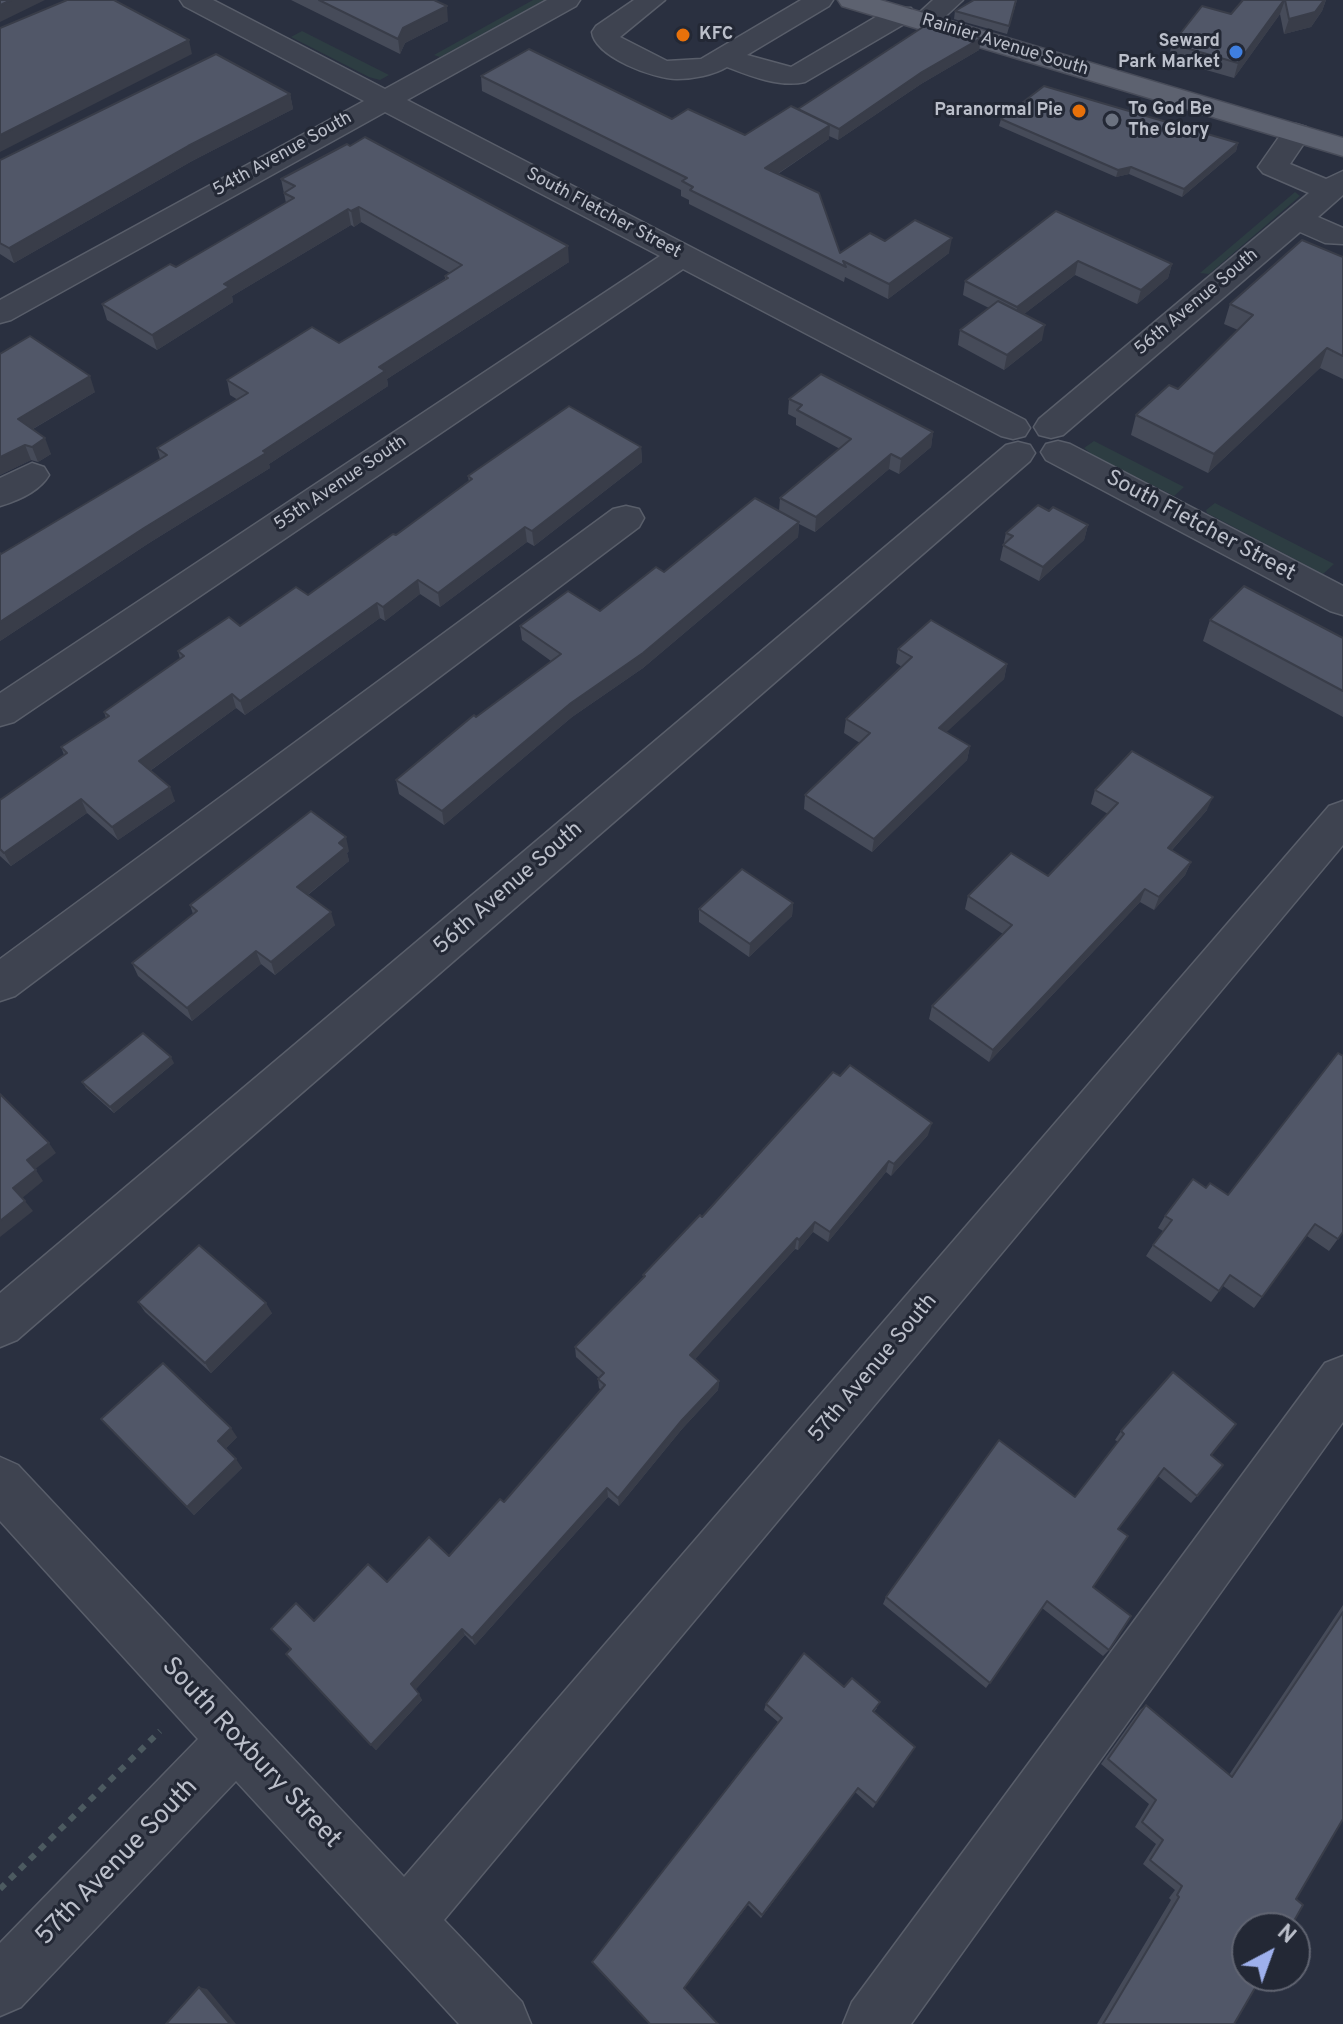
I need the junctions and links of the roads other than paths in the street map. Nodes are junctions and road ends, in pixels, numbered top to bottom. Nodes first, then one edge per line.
1 (193, 0) edge
2 (567, 0) edge
3 (652, 0) edge
4 (820, 0) edge
5 (851, 0) edge
6 (950, 0) edge
7 (627, 18) junction
8 (912, 18) junction
9 (781, 21) junction
10 (260, 34) junction
11 (232, 48) dead end
12 (723, 56) junction
13 (386, 99) junction
14 (1296, 133) junction
15 (1343, 147) edge
16 (1336, 185) edge
17 (1297, 219) junction
18 (1336, 236) dead end
19 (681, 256) junction
20 (0, 313) edge
21 (1035, 440) junction
22 (32, 475) dead end
23 (0, 494) edge
24 (626, 518) dead end
25 (1343, 602) edge
26 (0, 712) edge
27 (1343, 817) edge
28 (0, 983) edge
29 (0, 1324) edge
30 (1343, 1380) edge
31 (0, 1483) edge
32 (236, 1740) junction
33 (405, 1921) junction
34 (0, 1986) edge
35 (500, 2024) edge
36 (874, 2024) edge

1 - 10 street, South Fletcher Street
2 - 13 street, 54th Avenue South
3 - 7 street
4 - 9 street
5 - 8 main road, Rainier Avenue South
6 - 8 street
7 - 9 street
7 - 12 street
8 - 12 street
8 - 14 main road, Rainier Avenue South
9 - 12 street
10 - 11 street
10 - 13 street, South Fletcher Street
13 - 19 street, South Fletcher Street
13 - 20 street, 54th Avenue South
14 - 15 main road, Rainier Avenue South
14 - 16 street
16 - 17 street, 56th Avenue South
17 - 18 street
17 - 21 street, 56th Avenue South
19 - 21 street, South Fletcher Street
19 - 26 street, 55th Avenue South
21 - 25 street, South Fletcher Street
21 - 29 street, 56th Avenue South
22 - 23 street
24 - 28 street
27 - 33 street, 57th Avenue South
30 - 36 street
31 - 32 street, South Roxbury Street
32 - 33 street, South Roxbury Street
32 - 34 street, 57th Avenue South
33 - 35 street, South Roxbury Street

